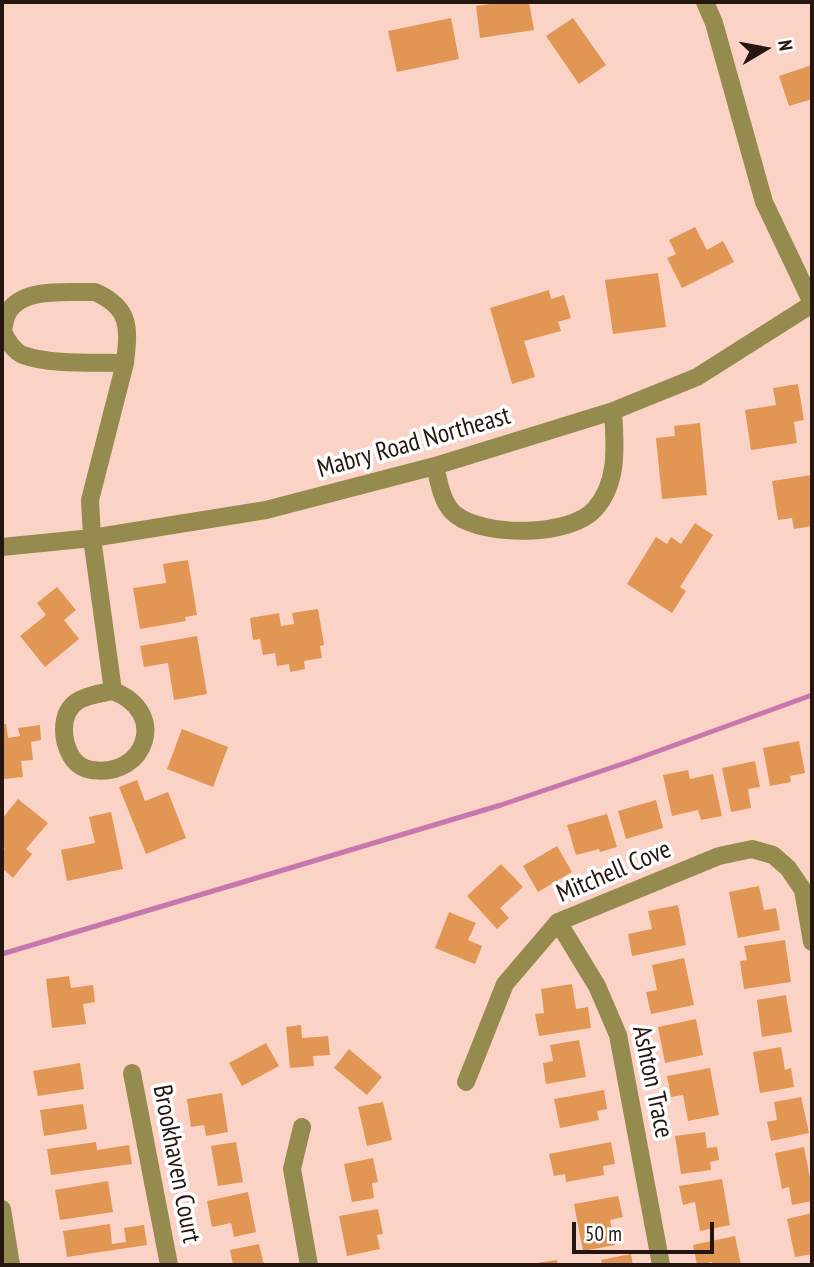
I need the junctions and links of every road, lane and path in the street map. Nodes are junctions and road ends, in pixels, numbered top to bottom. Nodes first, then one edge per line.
1 (705, 2) edge
2 (812, 304) edge
3 (125, 363) junction
4 (613, 411) junction
5 (435, 467) junction
6 (92, 538) junction
7 (2, 547) edge
8 (113, 691) junction
9 (558, 922) junction
10 (812, 942) edge
11 (132, 1073) dead end
12 (466, 1082) dead end
13 (302, 1128) dead end
14 (2, 1209) edge
15 (8, 1264) edge
16 (169, 1265) edge
17 (309, 1265) edge
18 (661, 1265) edge

1 - 2 street
2 - 4 street, Mabry Road Northeast
3 - 3 street
3 - 6 street
4 - 5 street, Mabry Road Northeast
4 - 5 street
5 - 6 street, Mabry Road Northeast
6 - 7 street, Mabry Road Northeast
6 - 8 street
8 - 8 street
9 - 10 street, Mitchell Cove
9 - 12 street, Mitchell Cove
9 - 18 street, Ashton Trace
11 - 16 street, Brookhaven Court
13 - 17 street
14 - 15 street

